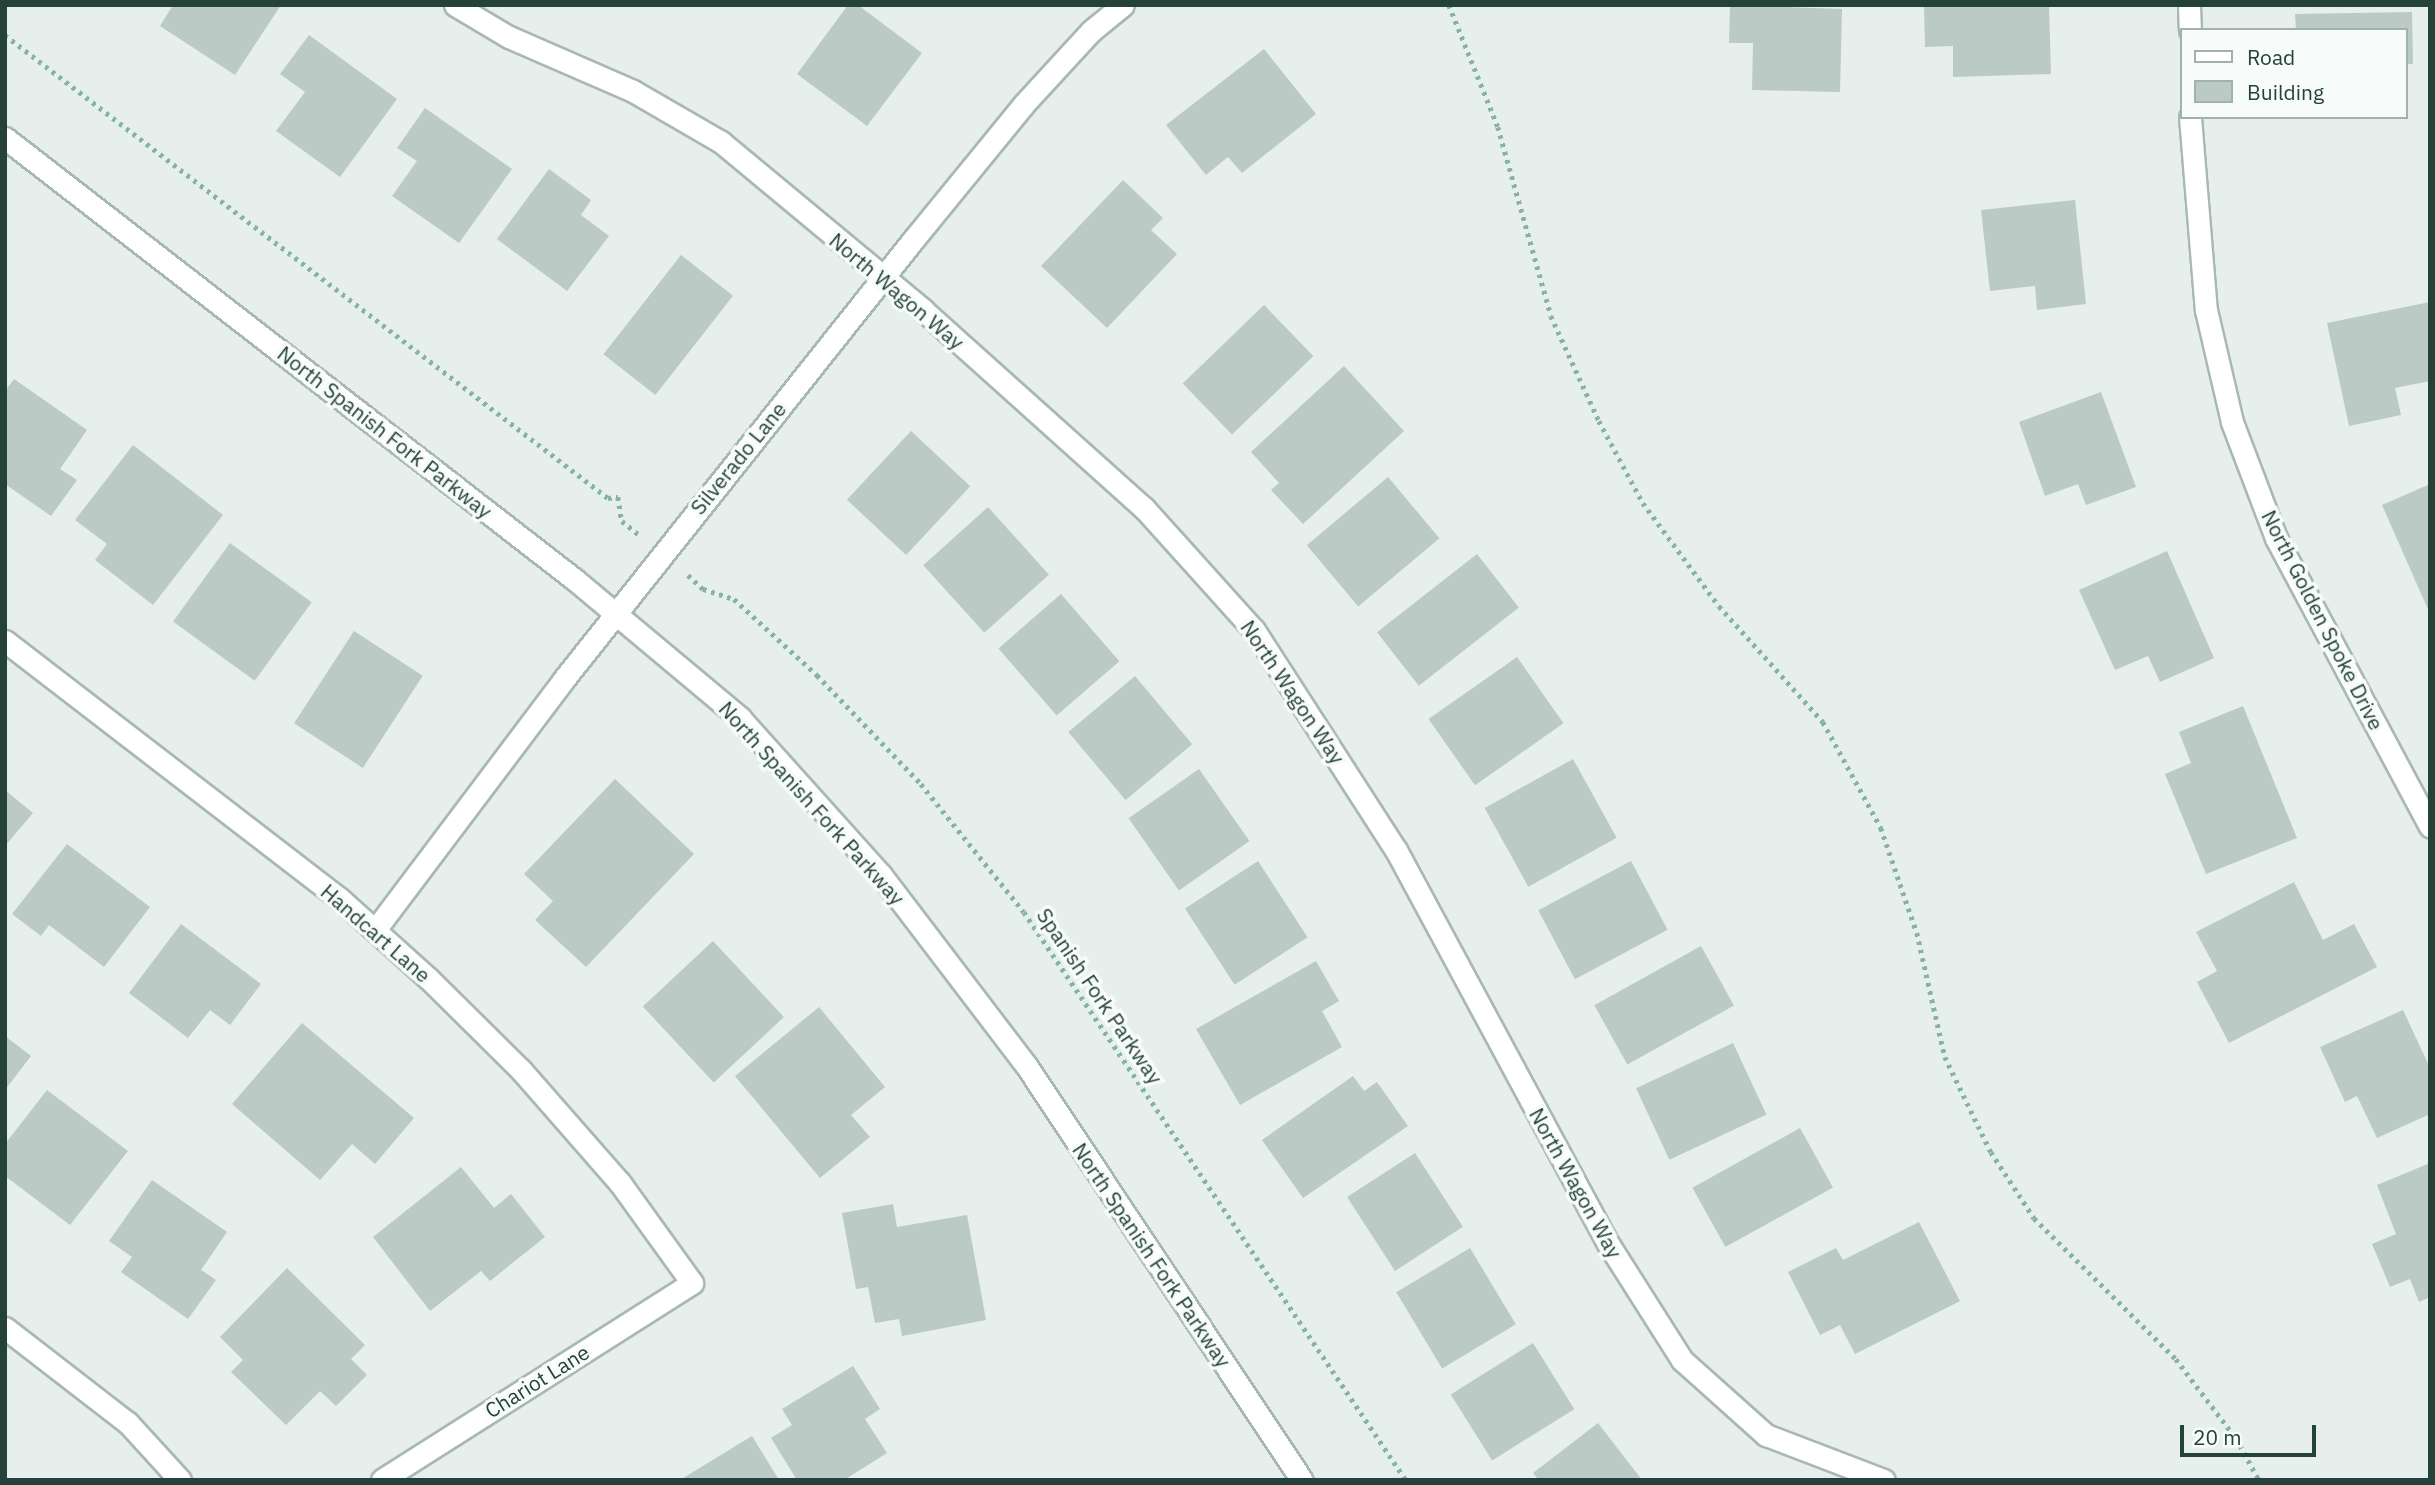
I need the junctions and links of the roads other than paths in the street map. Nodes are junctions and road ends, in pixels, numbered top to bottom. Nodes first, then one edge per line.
1 (455, 5) edge
2 (1123, 5) edge
3 (2189, 5) edge
4 (2189, 28) edge
5 (2190, 119) edge
6 (5, 138) edge
7 (883, 277) junction
8 (616, 613) junction
9 (5, 641) edge
10 (2430, 826) edge
11 (375, 930) junction
12 (692, 1283) joint
13 (5, 1328) edge
14 (180, 1480) edge
15 (382, 1480) edge
16 (1301, 1480) edge
17 (1884, 1480) edge

1 - 7 street, North Wagon Way
2 - 7 street, Silverado Lane
3 - 4 street
5 - 10 street, North Golden Spoke Drive
6 - 8 street, North Spanish Fork Parkway
7 - 8 street, Silverado Lane
7 - 17 street, North Wagon Way
8 - 11 street, Silverado Lane
8 - 16 street, North Spanish Fork Parkway
9 - 11 street, Handcart Lane
11 - 12 street, Handcart Lane
12 - 15 street, Chariot Lane
13 - 14 street

